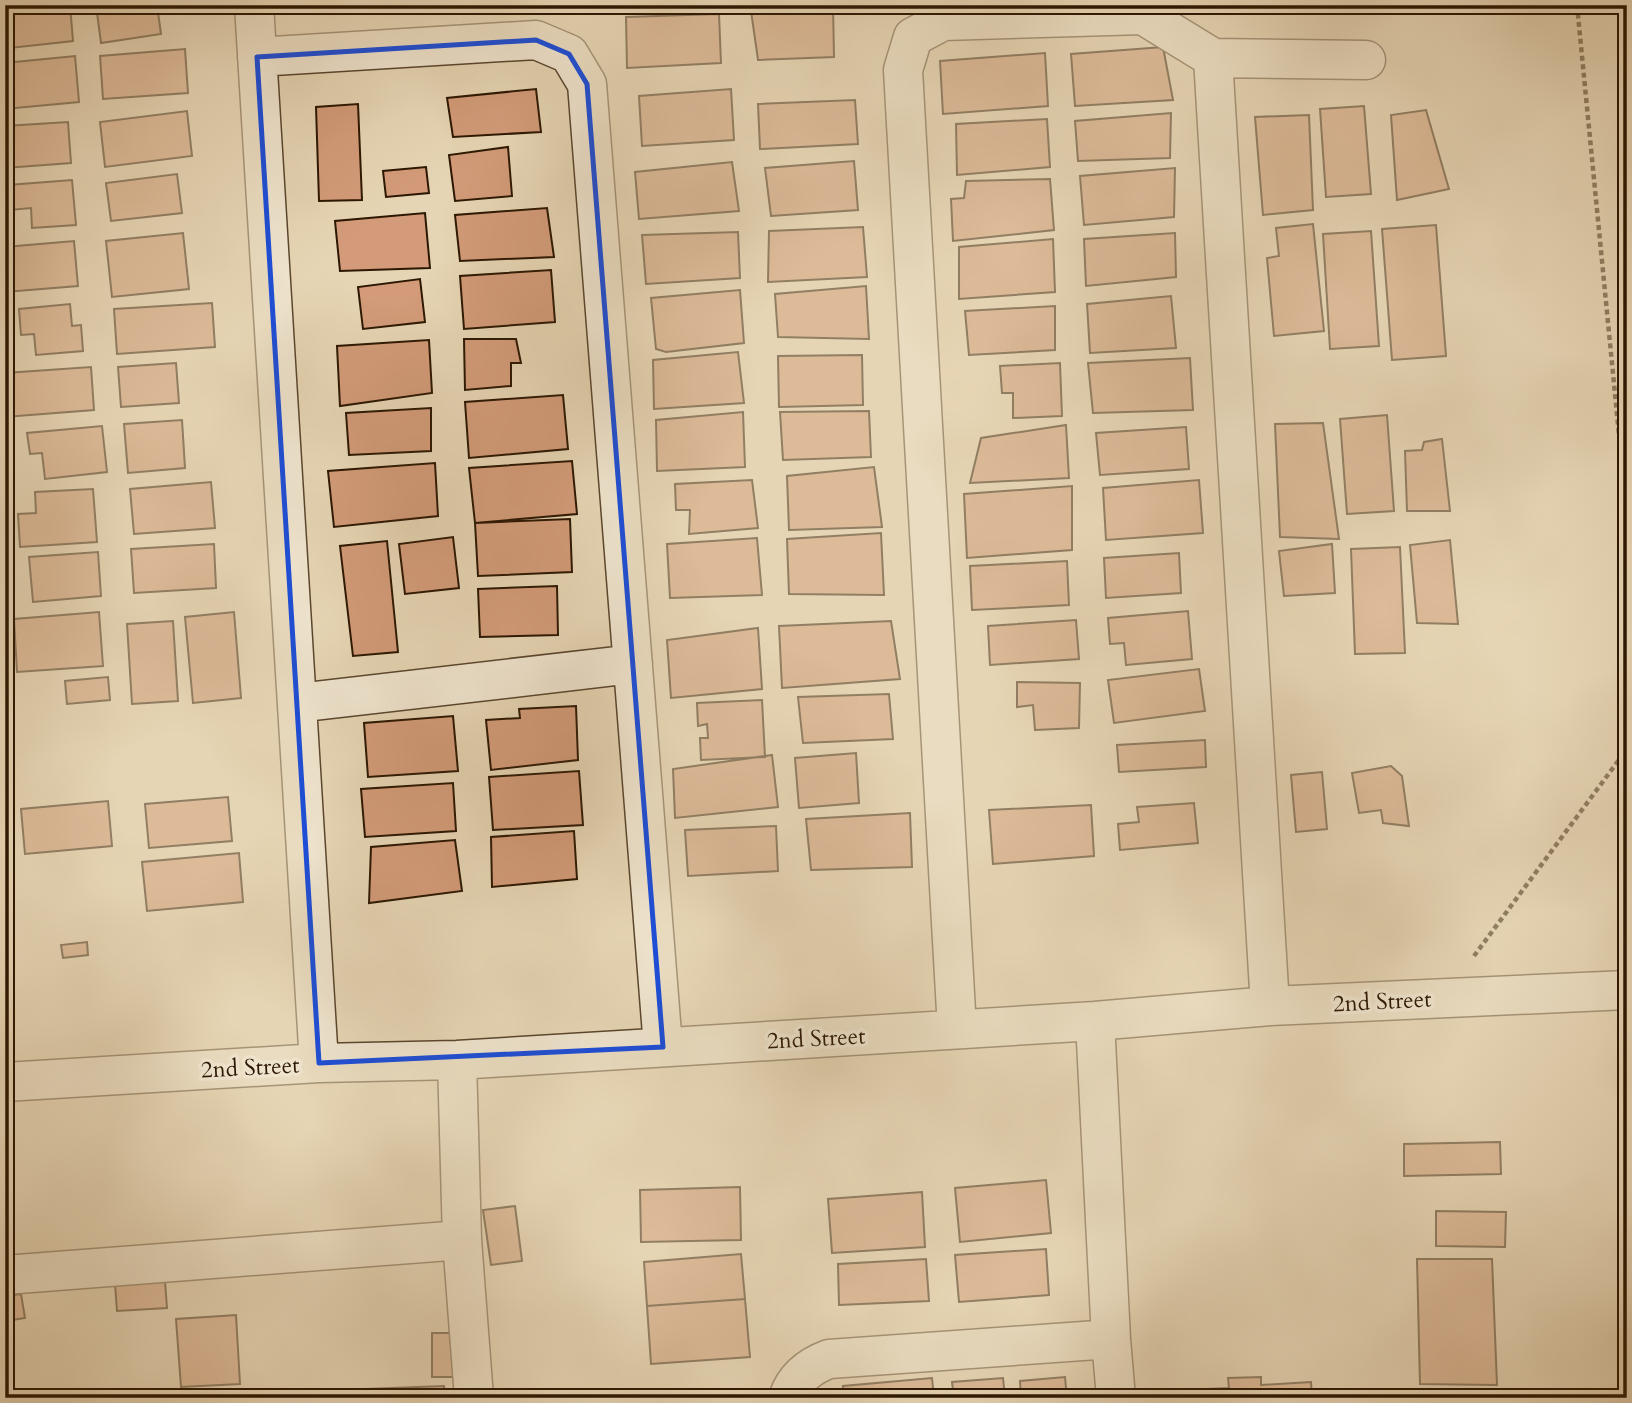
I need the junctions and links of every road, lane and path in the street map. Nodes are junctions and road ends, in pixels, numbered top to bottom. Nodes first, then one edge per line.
1 (254, 5) edge
2 (1577, 5) edge
3 (257, 57) junction
4 (1213, 58) junction
5 (1366, 60) dead end
6 (1627, 517) edge
7 (633, 664) junction
8 (297, 704) junction
9 (1627, 748) edge
10 (1627, 990) edge
11 (1443, 998) junction
12 (1270, 1006) junction
13 (1095, 1021) junction
14 (957, 1029) junction
15 (663, 1047) junction
16 (457, 1060) junction
17 (319, 1063) junction
18 (5, 1082) edge
19 (461, 1240) junction
20 (5, 1275) edge
21 (1111, 1339) junction
22 (474, 1398) edge
23 (788, 1398) edge
24 (1116, 1398) edge

1 - 3 street
2 - 6 path
3 - 7 street
3 - 8 street
4 - 5 street
4 - 12 street
4 - 14 street
7 - 8 street
7 - 15 street
8 - 17 street
9 - 11 path
10 - 11 street, 2nd Street
11 - 12 street, 2nd Street
12 - 13 street, 2nd Street
13 - 14 street, 2nd Street
13 - 21 street
14 - 15 street, 2nd Street
15 - 16 street, 2nd Street
16 - 17 street, 2nd Street
16 - 19 street
17 - 18 street, 2nd Street
19 - 20 street
19 - 22 street
21 - 23 street
21 - 24 street

